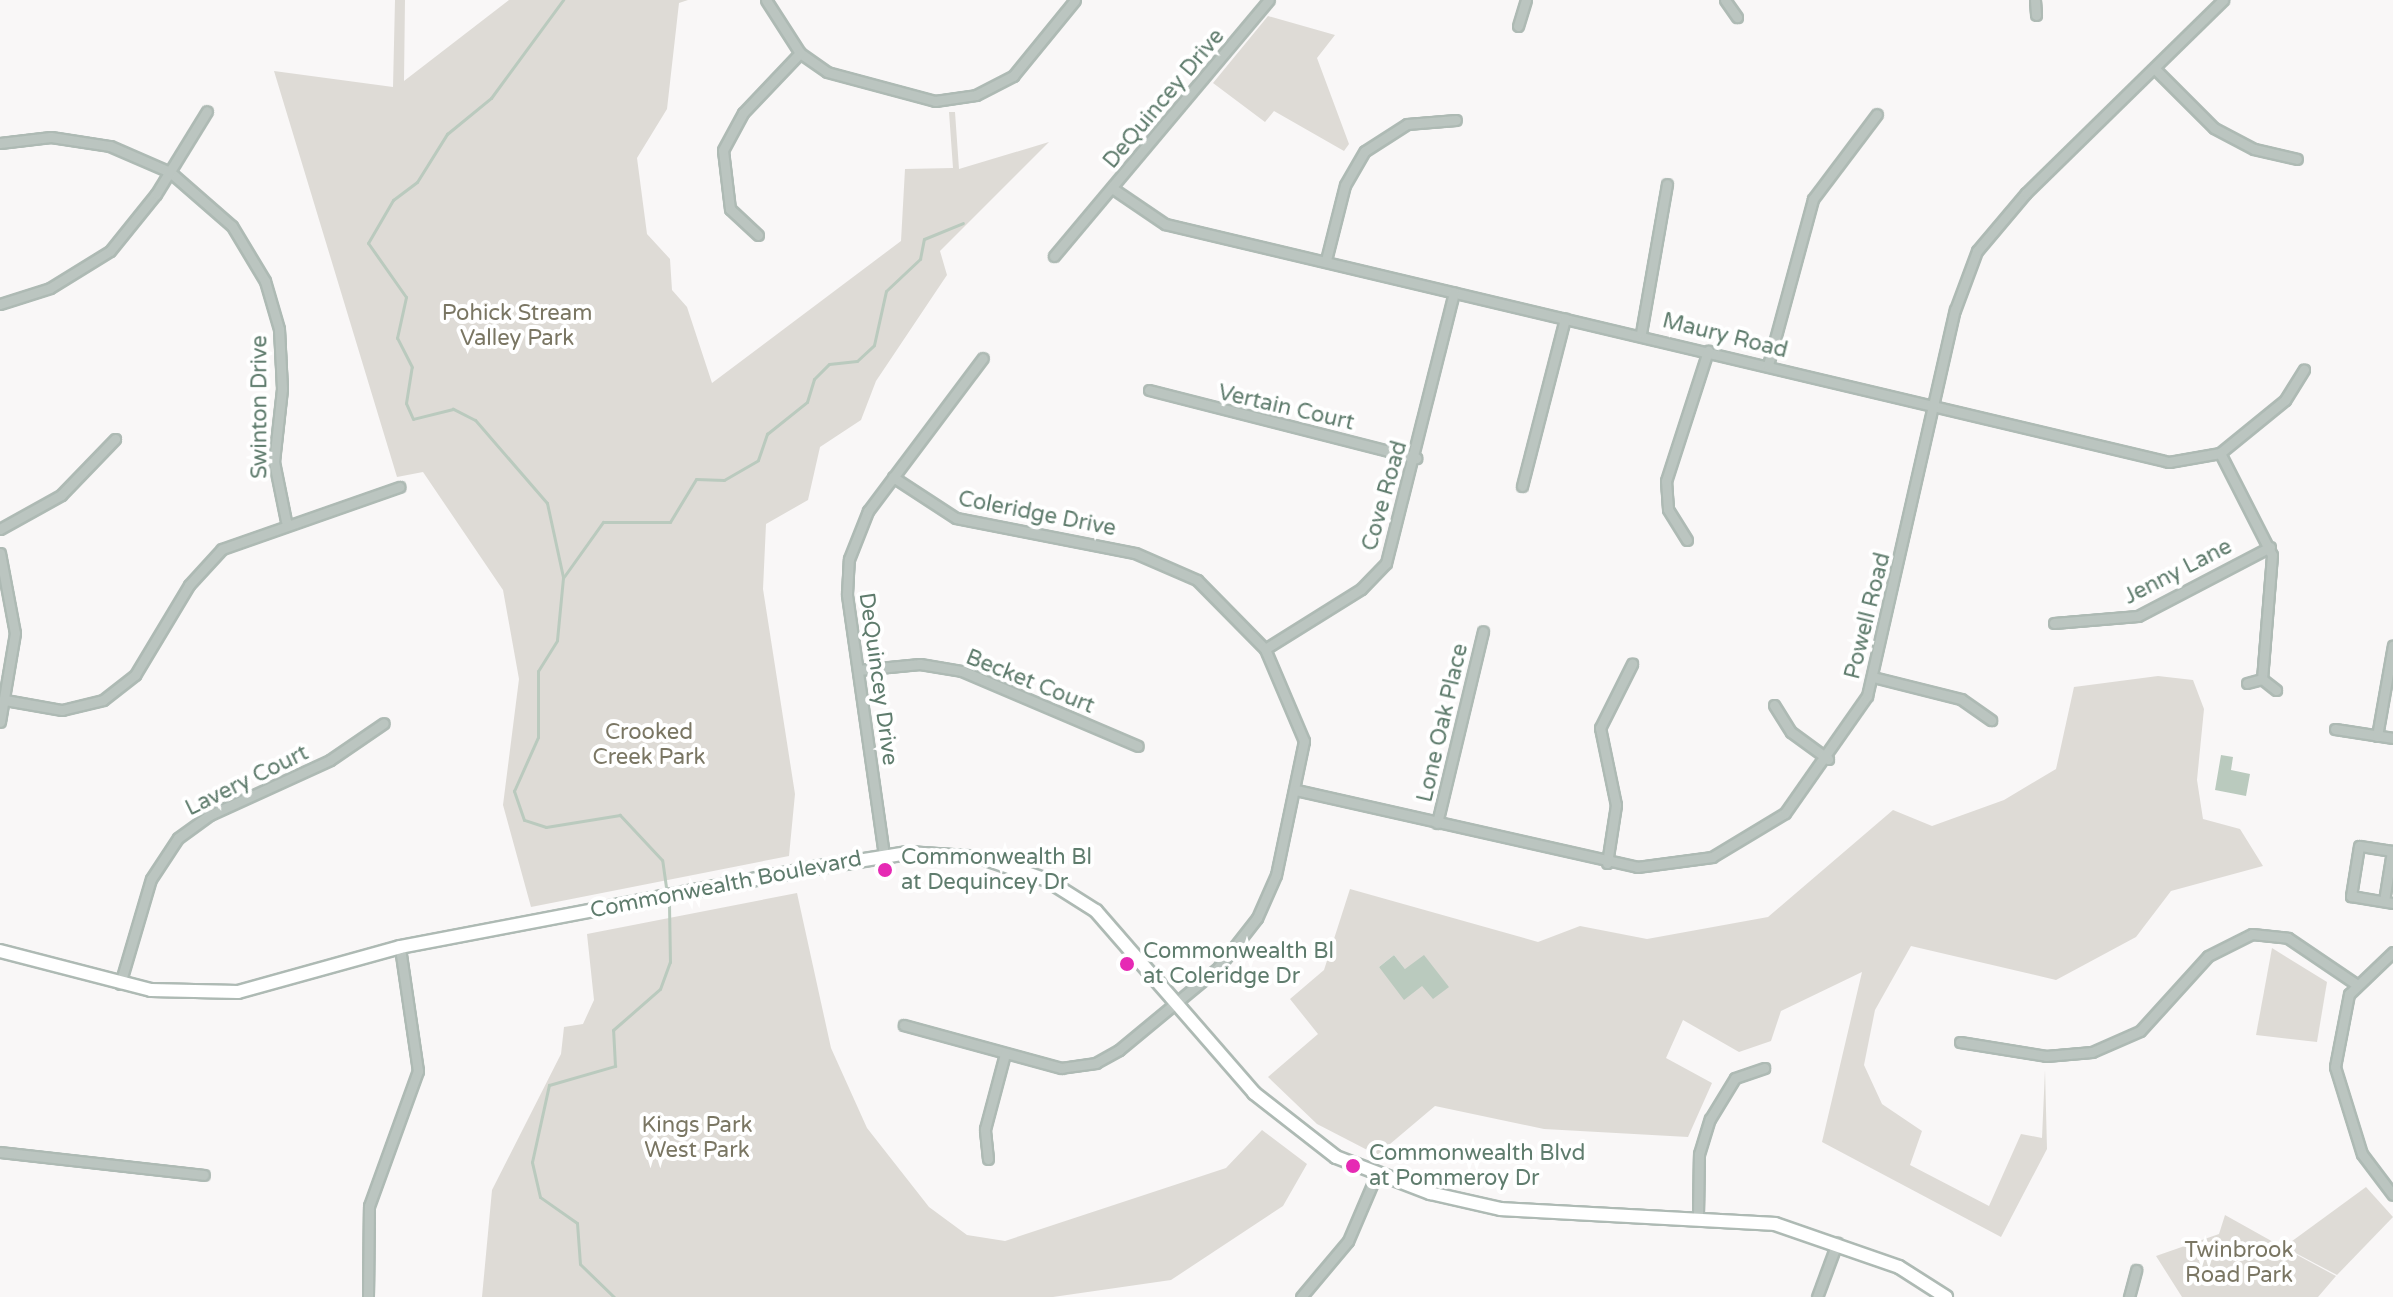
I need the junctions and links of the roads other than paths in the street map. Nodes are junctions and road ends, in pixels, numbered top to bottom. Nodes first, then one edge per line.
1 (766, 0) edge
2 (1075, 0) edge
3 (1269, 0) edge
4 (1526, 0) edge
5 (1725, 0) edge
6 (2035, 0) edge
7 (2223, 0) edge
8 (2036, 15) dead end
9 (1737, 17) dead end
10 (1518, 26) dead end
11 (800, 53) junction
12 (2155, 69) junction
13 (207, 111) dead end
14 (1877, 114) dead end
15 (1456, 120) dead end
16 (0, 143) edge
17 (2297, 159) dead end
18 (170, 172) junction
19 (1667, 184) dead end
20 (1112, 188) junction
21 (758, 235) dead end
22 (1054, 256) dead end
23 (1326, 260) junction
24 (1454, 292) junction
25 (0, 304) edge
26 (1565, 318) junction
27 (1641, 333) junction
28 (1708, 351) junction
29 (983, 358) dead end
30 (1768, 365) junction
31 (2304, 369) dead end
32 (1149, 390) dead end
33 (1935, 408) junction
34 (115, 439) dead end
35 (2220, 453) junction
36 (1416, 458) junction
37 (893, 477) junction
38 (1522, 486) dead end
39 (399, 487) dead end
40 (286, 521) junction
41 (0, 529) edge
42 (1687, 540) dead end
43 (2270, 547) junction
44 (0, 553) edge
45 (2054, 623) dead end
46 (1483, 631) dead end
47 (2393, 645) edge
48 (1265, 649) junction
49 (1632, 664) dead end
50 (858, 670) junction
51 (1873, 677) junction
52 (2262, 679) junction
53 (2247, 683) dead end
54 (2276, 690) dead end
55 (5, 700) junction
56 (1774, 705) dead end
57 (1991, 720) dead end
58 (0, 722) edge
59 (384, 723) dead end
60 (2335, 729) dead end
61 (2377, 736) junction
62 (2393, 738) edge
63 (1138, 746) dead end
64 (1828, 759) junction
65 (1296, 790) junction
66 (1437, 823) junction
67 (884, 855) junction
68 (1607, 863) junction
69 (2389, 902) edge
70 (400, 947) junction
71 (0, 951) edge
72 (2393, 952) edge
73 (120, 984) junction
74 (2356, 984) junction
75 (1178, 1001) junction
76 (904, 1025) dead end
77 (1960, 1042) dead end
78 (1005, 1054) junction
79 (1764, 1068) dead end
80 (0, 1152) edge
81 (988, 1159) dead end
82 (1377, 1173) junction
83 (204, 1175) dead end
84 (2393, 1195) edge
85 (1698, 1215) junction
86 (1837, 1243) junction
87 (2136, 1270) dead end
88 (1308, 1295) edge
89 (368, 1297) edge
90 (1817, 1297) edge
91 (1946, 1297) edge
92 (2129, 1297) edge

1 - 11 street
2 - 11 street
3 - 20 street, DeQuincey Drive
4 - 10 street
5 - 9 street
6 - 8 street
7 - 12 street, Powell Road
11 - 21 street
12 - 17 street
12 - 33 street, Powell Road
13 - 18 street
14 - 30 street
15 - 23 street
16 - 18 street, Swinton Drive
18 - 25 street
18 - 40 street, Swinton Drive
19 - 27 street
20 - 22 street, DeQuincey Drive
20 - 23 street, Maury Road
23 - 24 street, Maury Road
24 - 26 street, Maury Road
24 - 36 street, Cove Road
26 - 27 street, Maury Road
26 - 38 street
27 - 28 street, Maury Road
28 - 30 street, Maury Road
28 - 42 street
29 - 37 street, DeQuincey Drive
30 - 33 street, Maury Road
31 - 35 street, Maury Road
32 - 36 street, Vertain Court
33 - 35 street, Maury Road
33 - 51 street, Powell Road
34 - 41 street
35 - 43 street
36 - 48 street, Cove Road
37 - 48 street, Coleridge Drive
37 - 50 street, DeQuincey Drive
39 - 40 street
40 - 55 street
43 - 45 street, Jenny Lane
43 - 52 street
44 - 55 street
46 - 66 street, Lone Oak Place
47 - 61 street
48 - 65 street, Coleridge Drive
49 - 68 street
50 - 63 street, Becket Court
50 - 67 street, DeQuincey Drive
51 - 57 street
51 - 64 street, Powell Road
52 - 53 street
52 - 54 street
55 - 58 street
56 - 64 street
59 - 73 street, Lavery Court
60 - 61 street
61 - 62 street
64 - 68 street, Powell Road
65 - 66 street, Powell Road
65 - 75 street, Coleridge Drive
66 - 68 street, Powell Road
67 - 70 street, Commonwealth Boulevard
67 - 75 street, Commonwealth Boulevard
69 - 69 street
70 - 73 street, Commonwealth Boulevard
70 - 89 street
71 - 73 street, Commonwealth Boulevard
72 - 74 street
74 - 77 street
74 - 84 street
75 - 78 street, Coleridge Drive
75 - 82 street, Commonwealth Boulevard
76 - 78 street, Coleridge Drive
78 - 81 street
79 - 85 street
80 - 83 street
82 - 85 street, Commonwealth Boulevard
82 - 88 street
85 - 86 street, Commonwealth Boulevard
86 - 90 street
86 - 91 street, Commonwealth Boulevard
87 - 92 street

